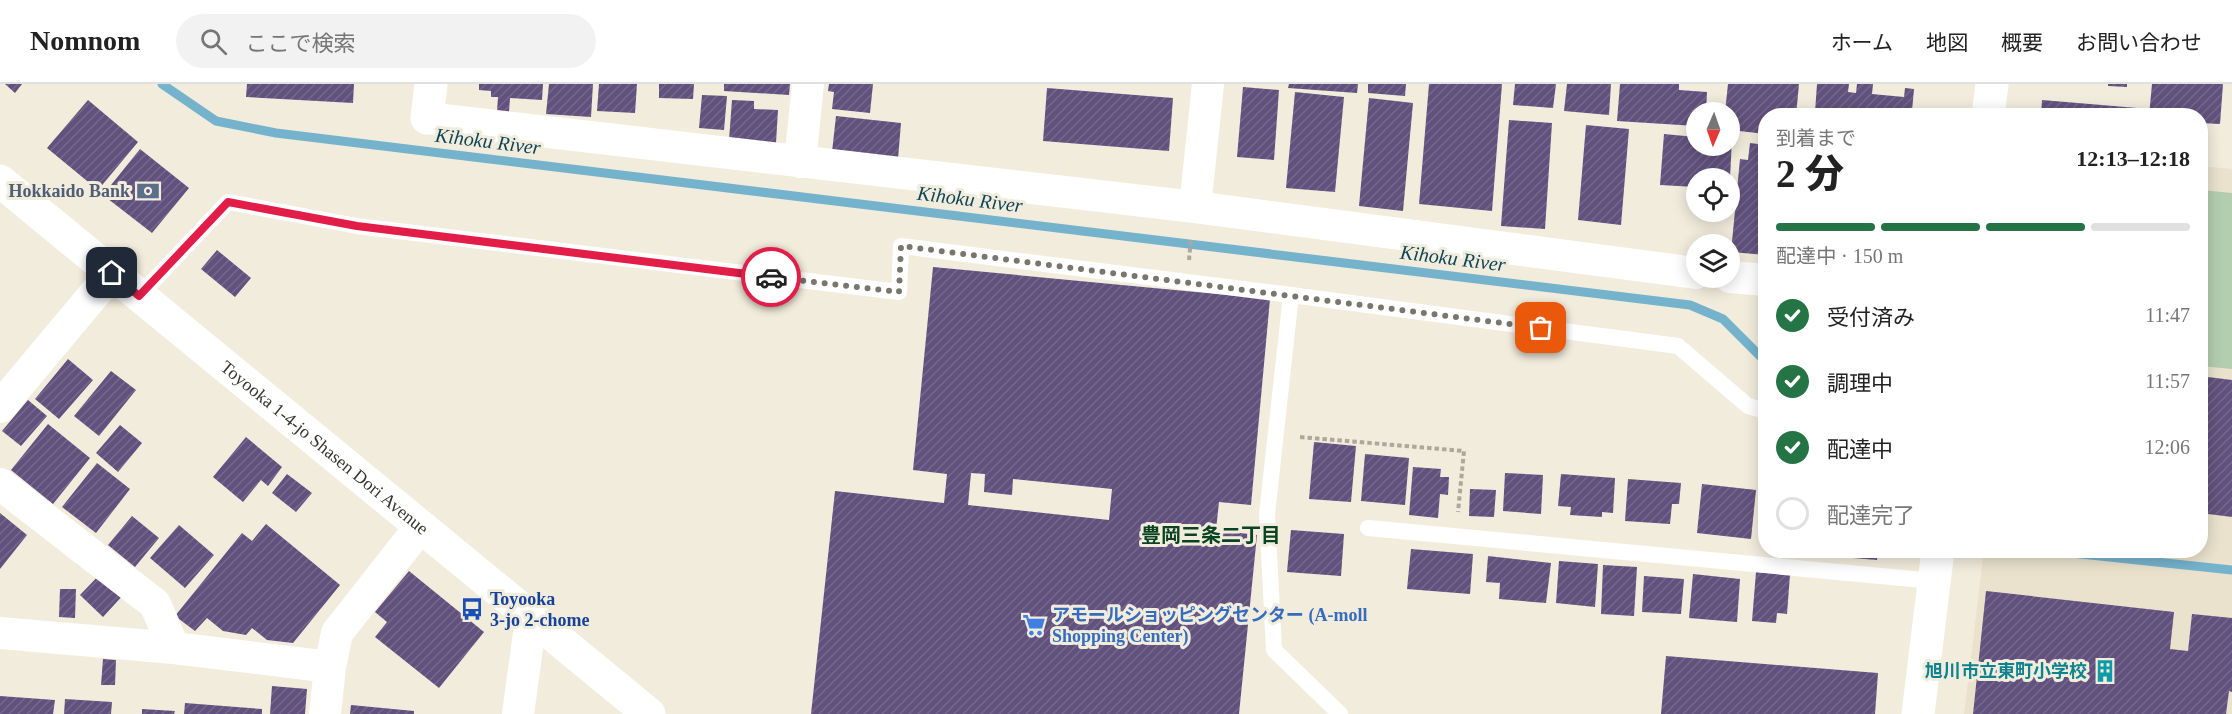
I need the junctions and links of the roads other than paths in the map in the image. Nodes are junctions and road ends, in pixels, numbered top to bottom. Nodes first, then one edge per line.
1 (431, 84) edge
2 (807, 84) edge
3 (1208, 84) edge
4 (1992, 84) edge
5 (1989, 108) edge
6 (427, 118) joint
7 (800, 162) junction
8 (0, 181) edge
9 (1193, 221) junction
10 (1686, 272) edge
11 (112, 273) junction
12 (1740, 278) edge
13 (1758, 279) edge
14 (1291, 295) junction
15 (139, 296) junction
16 (0, 407) edge
17 (1758, 409) edge
18 (0, 484) edge
19 (421, 526) junction
20 (1368, 528) dead end
21 (1758, 553) edge
22 (1844, 558) edge
23 (1936, 563) edge
24 (531, 619) junction
25 (0, 633) edge
26 (174, 648) junction
27 (330, 667) junction
28 (325, 714) edge
29 (518, 714) edge
30 (649, 714) edge
31 (1340, 714) edge
32 (1918, 714) edge

1 - 6 street
2 - 7 street
3 - 9 street
4 - 5 street
6 - 7 street
7 - 9 street
8 - 11 street, Toyooka 1-4-jo Shasen Dori Avenue
9 - 10 street
11 - 15 street, Toyooka 1-4-jo Shasen Dori Avenue
11 - 16 street
12 - 13 street
14 - 15 lane
14 - 17 lane
14 - 31 lane
15 - 19 street, Toyooka 1-4-jo Shasen Dori Avenue
18 - 26 street
19 - 24 street, Toyooka 1-4-jo Shasen Dori Avenue
19 - 27 street
20 - 21 lane
22 - 23 lane
23 - 32 street
24 - 29 street
24 - 30 street, Toyooka 1-4-jo Shasen Dori Avenue
25 - 26 street
26 - 27 street
27 - 28 street

